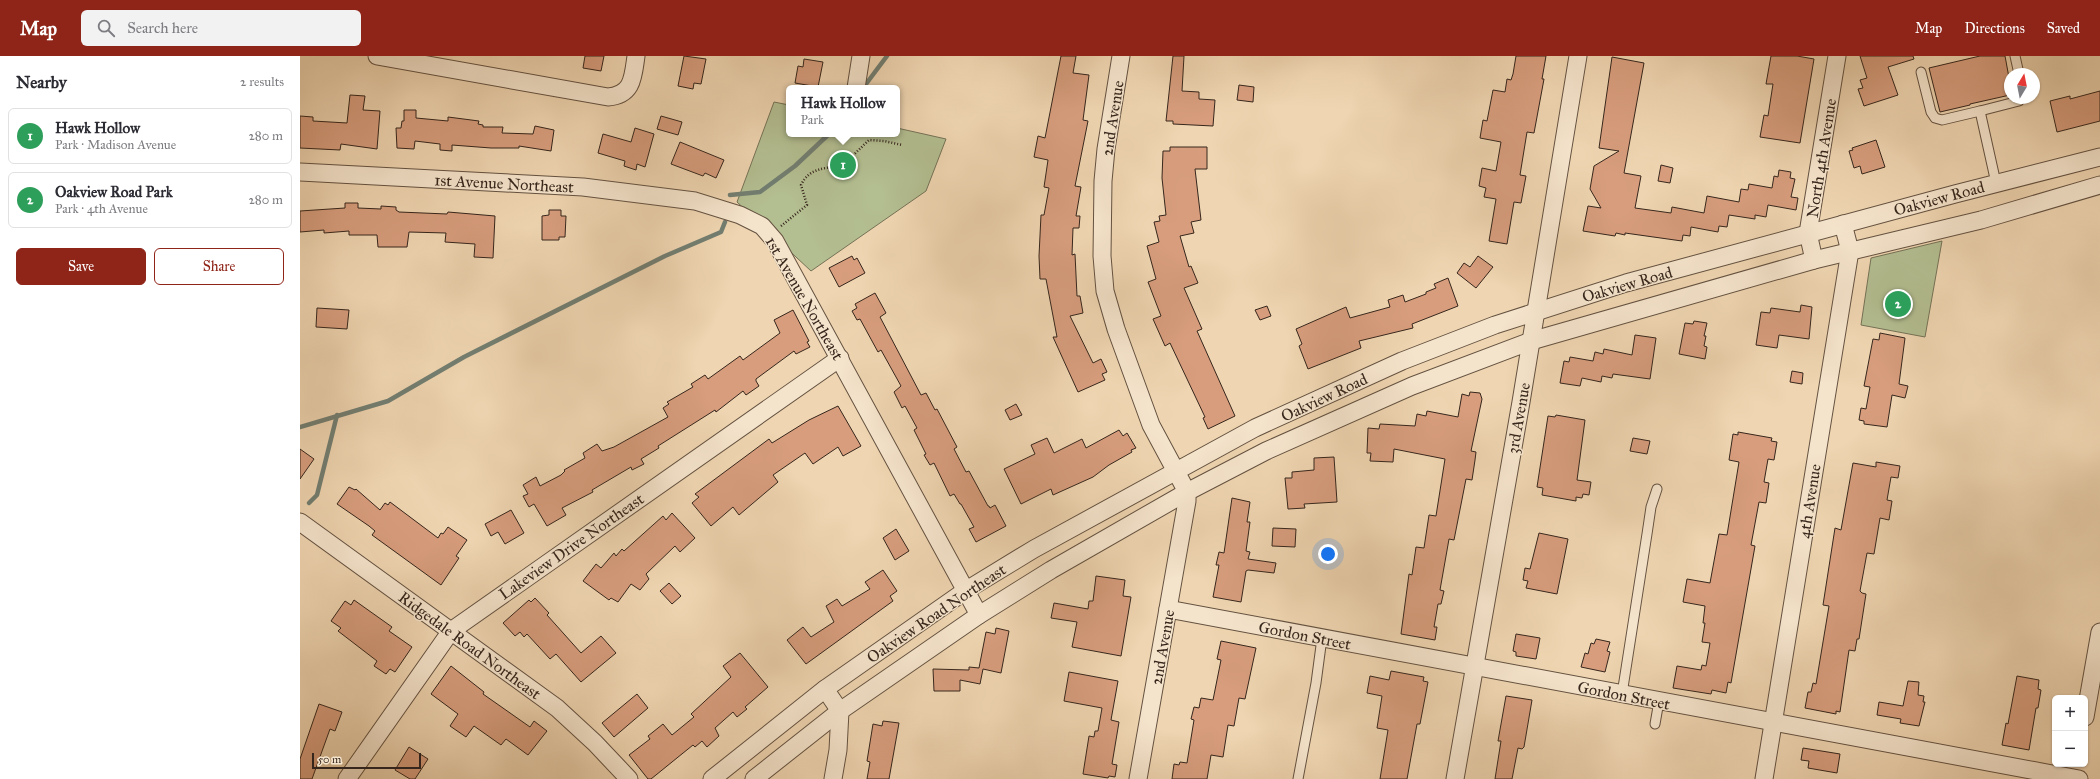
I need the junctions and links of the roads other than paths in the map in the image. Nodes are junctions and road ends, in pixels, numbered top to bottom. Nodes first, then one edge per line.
1 (377, 56) edge
2 (636, 56) edge
3 (861, 56) edge
4 (1121, 56) edge
5 (1578, 56) edge
6 (1837, 56) edge
7 (2015, 56) edge
8 (441, 61) edge
9 (2018, 68) edge
10 (1921, 72) dead end
11 (856, 85) edge
12 (2007, 104) edge
13 (1980, 111) junction
14 (2100, 157) edge
15 (300, 172) edge
16 (1996, 183) junction
17 (2100, 185) edge
18 (1843, 224) junction
19 (1808, 233) junction
20 (1850, 251) junction
21 (1814, 260) junction
22 (1536, 311) junction
23 (1531, 341) junction
24 (840, 358) junction
25 (1175, 470) junction
26 (1657, 489) dead end
27 (1186, 492) junction
28 (300, 522) edge
29 (965, 591) junction
30 (1168, 609) junction
31 (978, 615) junction
32 (451, 631) junction
33 (2100, 632) edge
34 (1322, 638) junction
35 (1475, 667) junction
36 (825, 689) junction
37 (1622, 694) junction
38 (2088, 700) edge
39 (1659, 701) junction
40 (840, 710) junction
41 (1773, 722) junction
42 (1655, 724) dead end
43 (2076, 775) edge
44 (347, 779) edge
45 (629, 779) edge
46 (712, 779) edge
47 (754, 779) edge
48 (833, 779) edge
49 (1138, 779) edge
50 (1298, 779) edge
51 (1455, 779) edge
52 (1764, 779) edge

1 - 8 street
2 - 8 street
3 - 11 street
4 - 25 street, 2nd Avenue
5 - 22 street, 3rd Avenue
6 - 19 street, North 4th Avenue
7 - 9 lane
10 - 13 lane
12 - 13 lane
13 - 16 lane
14 - 16 street, Oakview Road
15 - 24 street, 1st Avenue Northeast
16 - 18 street, Oakview Road
17 - 20 street, Oakview Road
18 - 19 street, Oakview Road
18 - 20 street, 4th Avenue
19 - 21 street, North 4th Avenue
19 - 22 street, Oakview Road
20 - 21 street, Oakview Road
20 - 41 street, 4th Avenue
21 - 23 street, Oakview Road
22 - 23 street, 3rd Avenue
22 - 25 street, Oakview Road
23 - 27 street, Oakview Road
23 - 35 street, 3rd Avenue
24 - 29 street, 1st Avenue Northeast
24 - 32 street, Lakeview Drive Northeast
25 - 27 street, 2nd Avenue
25 - 29 street, Oakview Road Northeast
26 - 37 lane
27 - 30 street, 2nd Avenue
27 - 31 street, Oakview Road Northeast
28 - 32 street, Ridgedale Road Northeast
29 - 31 street, 1st Avenue Northeast
29 - 36 street, Oakview Road Northeast
30 - 34 street, Gordon Street
30 - 49 street, 2nd Avenue
31 - 40 street, Oakview Road Northeast
32 - 44 street, Lakeview Drive Northeast
32 - 45 street, Ridgedale Road Northeast
33 - 38 street
34 - 35 street, Gordon Street
34 - 50 lane
35 - 37 street, Gordon Street
35 - 51 street, 3rd Avenue
36 - 40 street
36 - 46 street, Oakview Road Northeast
37 - 39 street, Gordon Street
39 - 41 street, Gordon Street
39 - 42 lane
40 - 47 street, Oakview Road Northeast
40 - 48 street
41 - 43 street, Gordon Street
41 - 52 street, 4th Avenue

